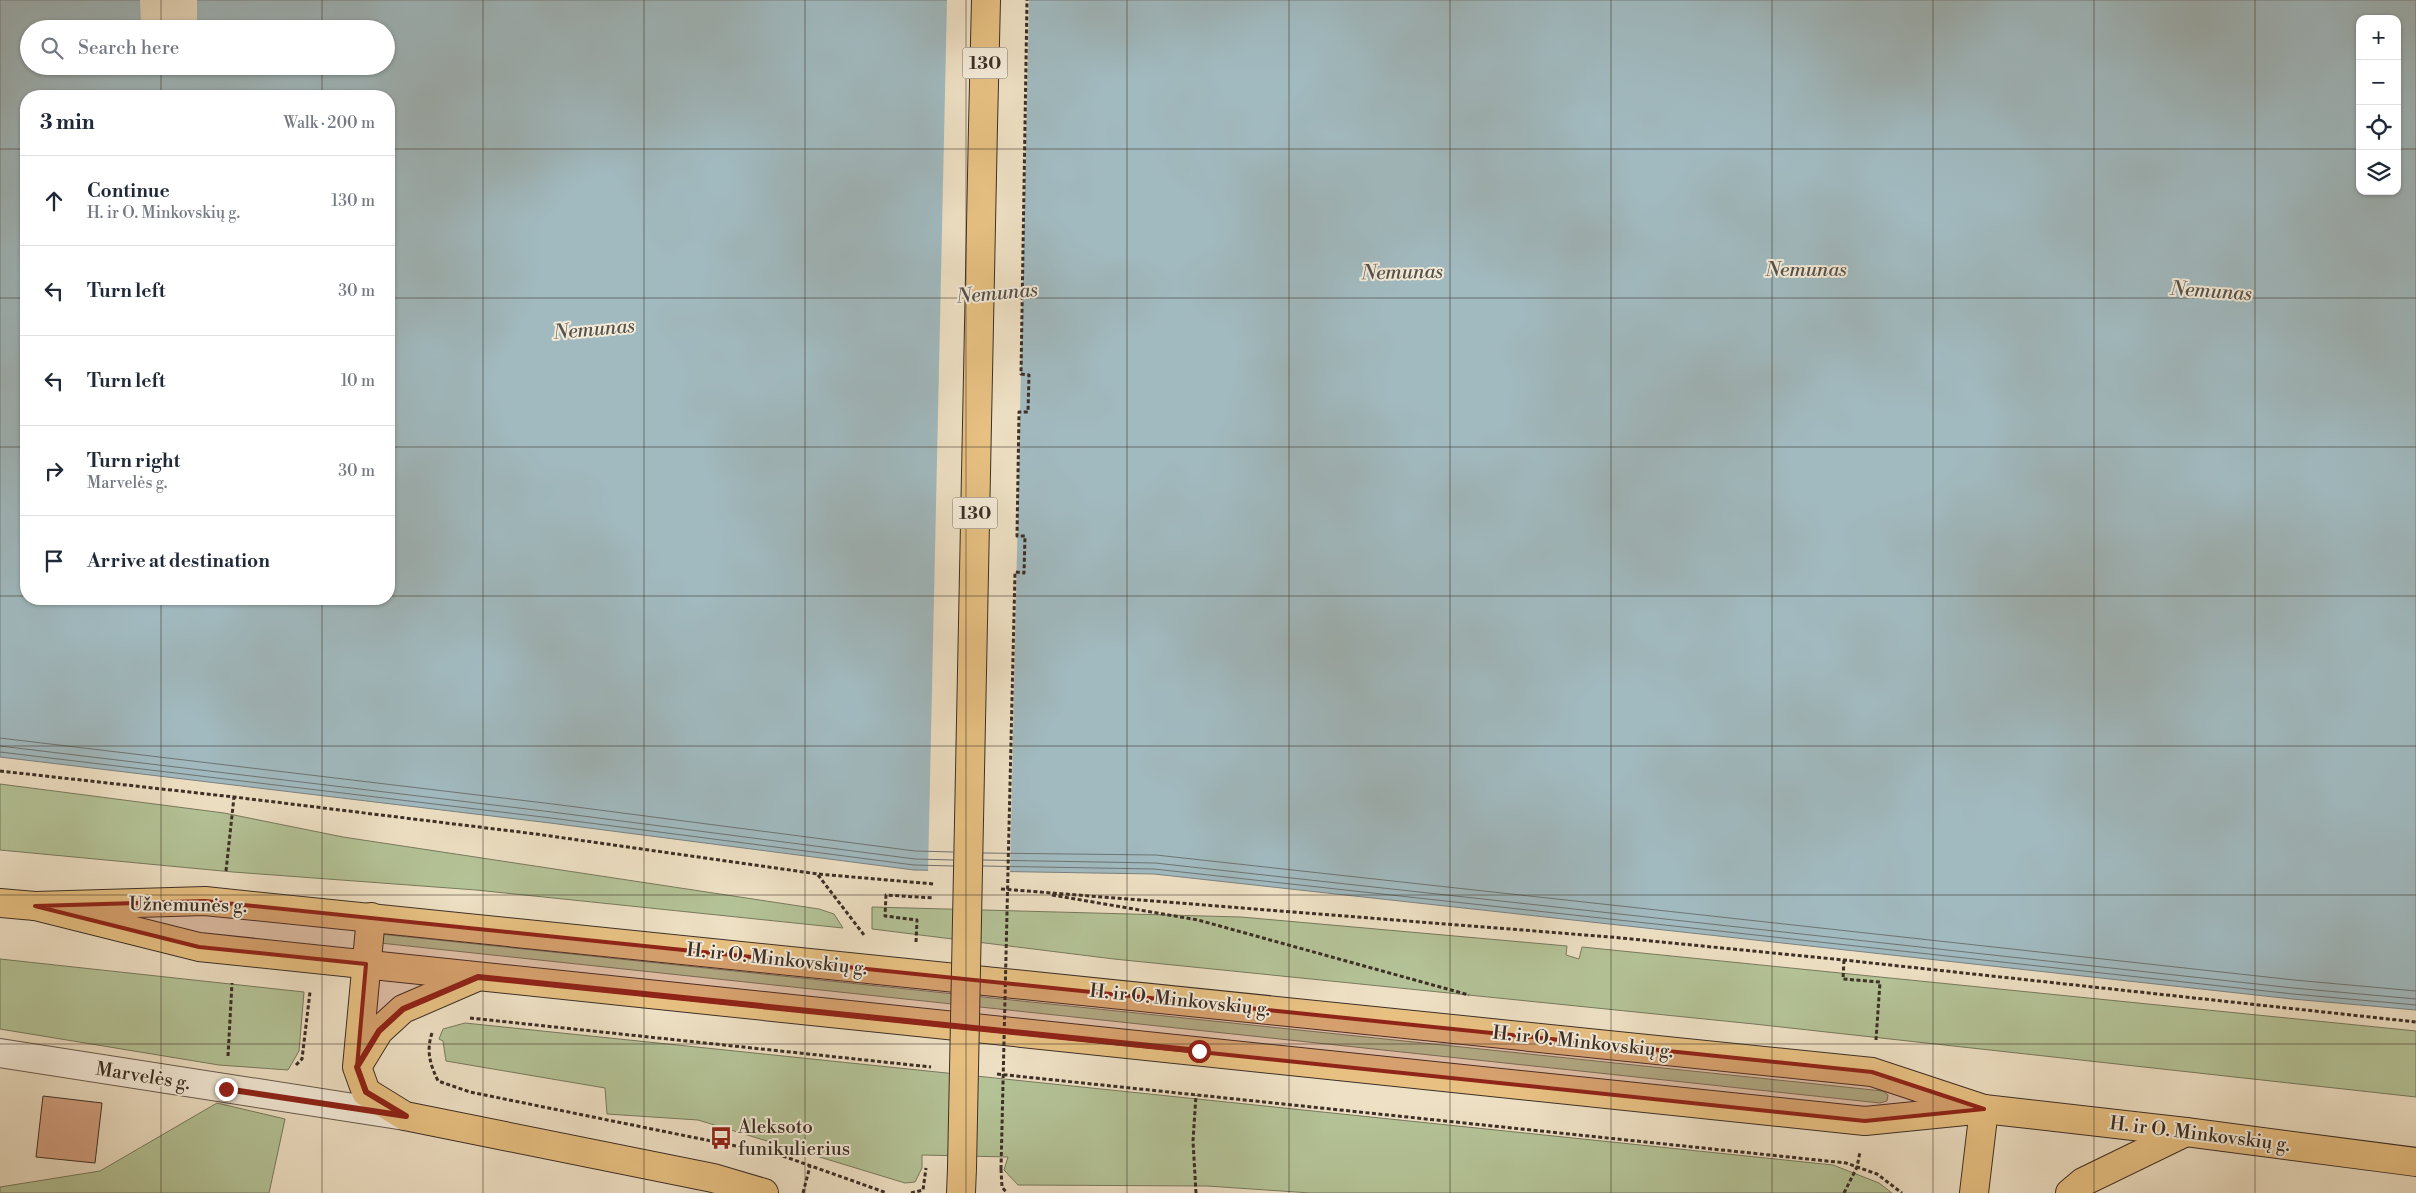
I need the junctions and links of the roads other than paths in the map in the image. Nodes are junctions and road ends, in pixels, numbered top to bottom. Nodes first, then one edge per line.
1 (986, 0) edge
2 (0, 903) edge
3 (35, 906) junction
4 (371, 917) junction
5 (366, 964) junction
6 (478, 977) junction
7 (0, 1053) edge
8 (357, 1067) junction
9 (1984, 1109) junction
10 (406, 1116) junction
11 (2186, 1132) junction
12 (2416, 1162) edge
13 (962, 1181) edge
14 (764, 1193) edge
15 (1974, 1193) edge
16 (2070, 1193) edge

1 - 13 main road, 130, bridge
2 - 3 main road, Užnemunės g.
3 - 4 main road, Užnemunės g.
3 - 5 main road, Užnemunės g.
4 - 5 main road
4 - 9 main road, H. ir O. Minkovskių g.
5 - 6 main road, H. ir O. Minkovskių g.
5 - 8 main road
6 - 8 main road
6 - 9 main road, H. ir O. Minkovskių g.
7 - 10 street, Marvelės g.
8 - 10 main road
9 - 11 main road, H. ir O. Minkovskių g.
9 - 15 main road
10 - 14 main road
11 - 12 main road, H. ir O. Minkovskių g.
11 - 16 main road

